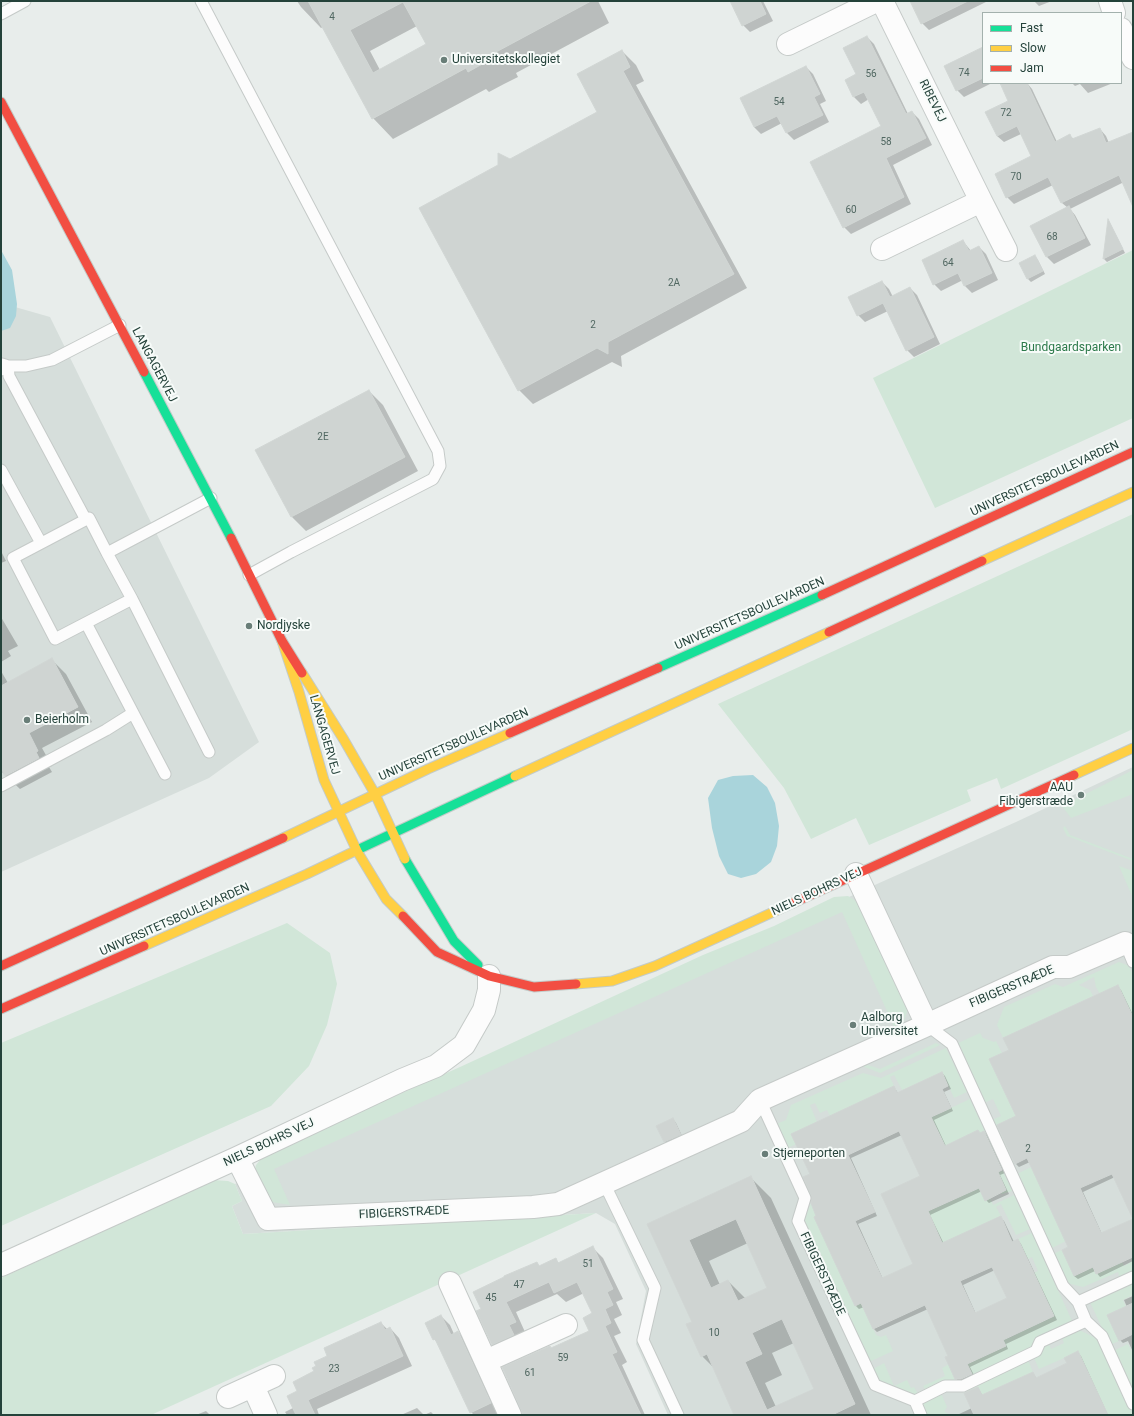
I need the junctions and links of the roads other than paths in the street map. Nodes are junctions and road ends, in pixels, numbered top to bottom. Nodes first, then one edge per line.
1 (25, 1) edge
2 (201, 1) edge
3 (876, 1) edge
4 (882, 1) edge
5 (1110, 1) edge
6 (1114, 12) edge
7 (1, 14) edge
8 (1122, 31) edge
9 (788, 44) dead end
10 (1133, 58) edge
11 (1, 102) edge
12 (981, 201) junction
13 (882, 249) dead end
14 (1006, 250) dead end
15 (120, 325) junction
16 (3, 367) edge
17 (1133, 452) edge
18 (1, 470) edge
19 (1133, 492) edge
20 (211, 498) junction
21 (86, 520) junction
22 (41, 543) junction
23 (107, 552) junction
24 (249, 575) junction
25 (132, 599) junction
26 (86, 623) junction
27 (282, 641) junction
28 (133, 713) junction
29 (1133, 748) edge
30 (209, 752) dead end
31 (165, 774) dead end
32 (1, 786) edge
33 (376, 794) junction
34 (339, 811) junction
35 (349, 832) joint
36 (394, 834) junction
37 (357, 851) junction
38 (856, 874) junction
39 (1129, 953) edge
40 (1, 966) edge
41 (489, 976) junction
42 (1, 1009) edge
43 (927, 1025) junction
44 (760, 1100) junction
45 (237, 1158) junction
46 (604, 1183) junction
47 (1, 1265) edge
48 (1133, 1277) edge
49 (450, 1283) dead end
50 (1078, 1302) junction
51 (1086, 1321) junction
52 (566, 1325) dead end
53 (486, 1361) junction
54 (274, 1376) dead end
55 (253, 1386) junction
56 (228, 1398) dead end
57 (915, 1401) junction
58 (1133, 1404) edge
59 (266, 1415) edge
60 (510, 1415) edge
61 (678, 1415) edge
62 (921, 1415) edge

1 - 7 lane
2 - 24 lane
3 - 9 street
4 - 12 street, RIBEVEJ
5 - 6 street
8 - 10 street
11 - 15 main road, LANGAGERVEJ
12 - 13 street
12 - 14 street, RIBEVEJ
15 - 16 lane
15 - 20 main road, LANGAGERVEJ
16 - 21 lane
17 - 33 main road, UNIVERSITETSBOULEVARDEN
18 - 22 lane
19 - 36 main road
20 - 23 lane
20 - 24 main road, LANGAGERVEJ
21 - 22 lane
21 - 23 lane
22 - 26 lane
23 - 25 lane
24 - 27 main road, LANGAGERVEJ
25 - 26 lane
25 - 30 lane
26 - 28 lane
27 - 33 main road, LANGAGERVEJ
27 - 34 main road, LANGAGERVEJ
28 - 31 lane
28 - 32 lane
29 - 38 main road, NIELS BOHRS VEJ
33 - 34 main road, UNIVERSITETSBOULEVARDEN
33 - 36 main road, LANGAGERVEJ
34 - 35 main road, LANGAGERVEJ
34 - 40 main road
35 - 37 main road, NIELS BOHRS VEJ
36 - 37 main road, UNIVERSITETSBOULEVARDEN
36 - 41 main road
37 - 41 main road, NIELS BOHRS VEJ
37 - 42 main road, UNIVERSITETSBOULEVARDEN
38 - 41 main road, NIELS BOHRS VEJ
38 - 43 street
39 - 43 street, FIBIGERSTRÆDE
41 - 45 street, NIELS BOHRS VEJ
43 - 44 street, FIBIGERSTRÆDE
43 - 50 lane
44 - 46 street, FIBIGERSTRÆDE
44 - 57 lane, FIBIGERSTRÆDE
45 - 46 street, FIBIGERSTRÆDE
45 - 47 street, NIELS BOHRS VEJ
46 - 61 lane
48 - 50 lane
49 - 53 street
50 - 51 lane
51 - 57 lane
51 - 58 lane
52 - 53 street
53 - 60 street
54 - 55 street
55 - 56 street
55 - 59 street
57 - 62 lane

